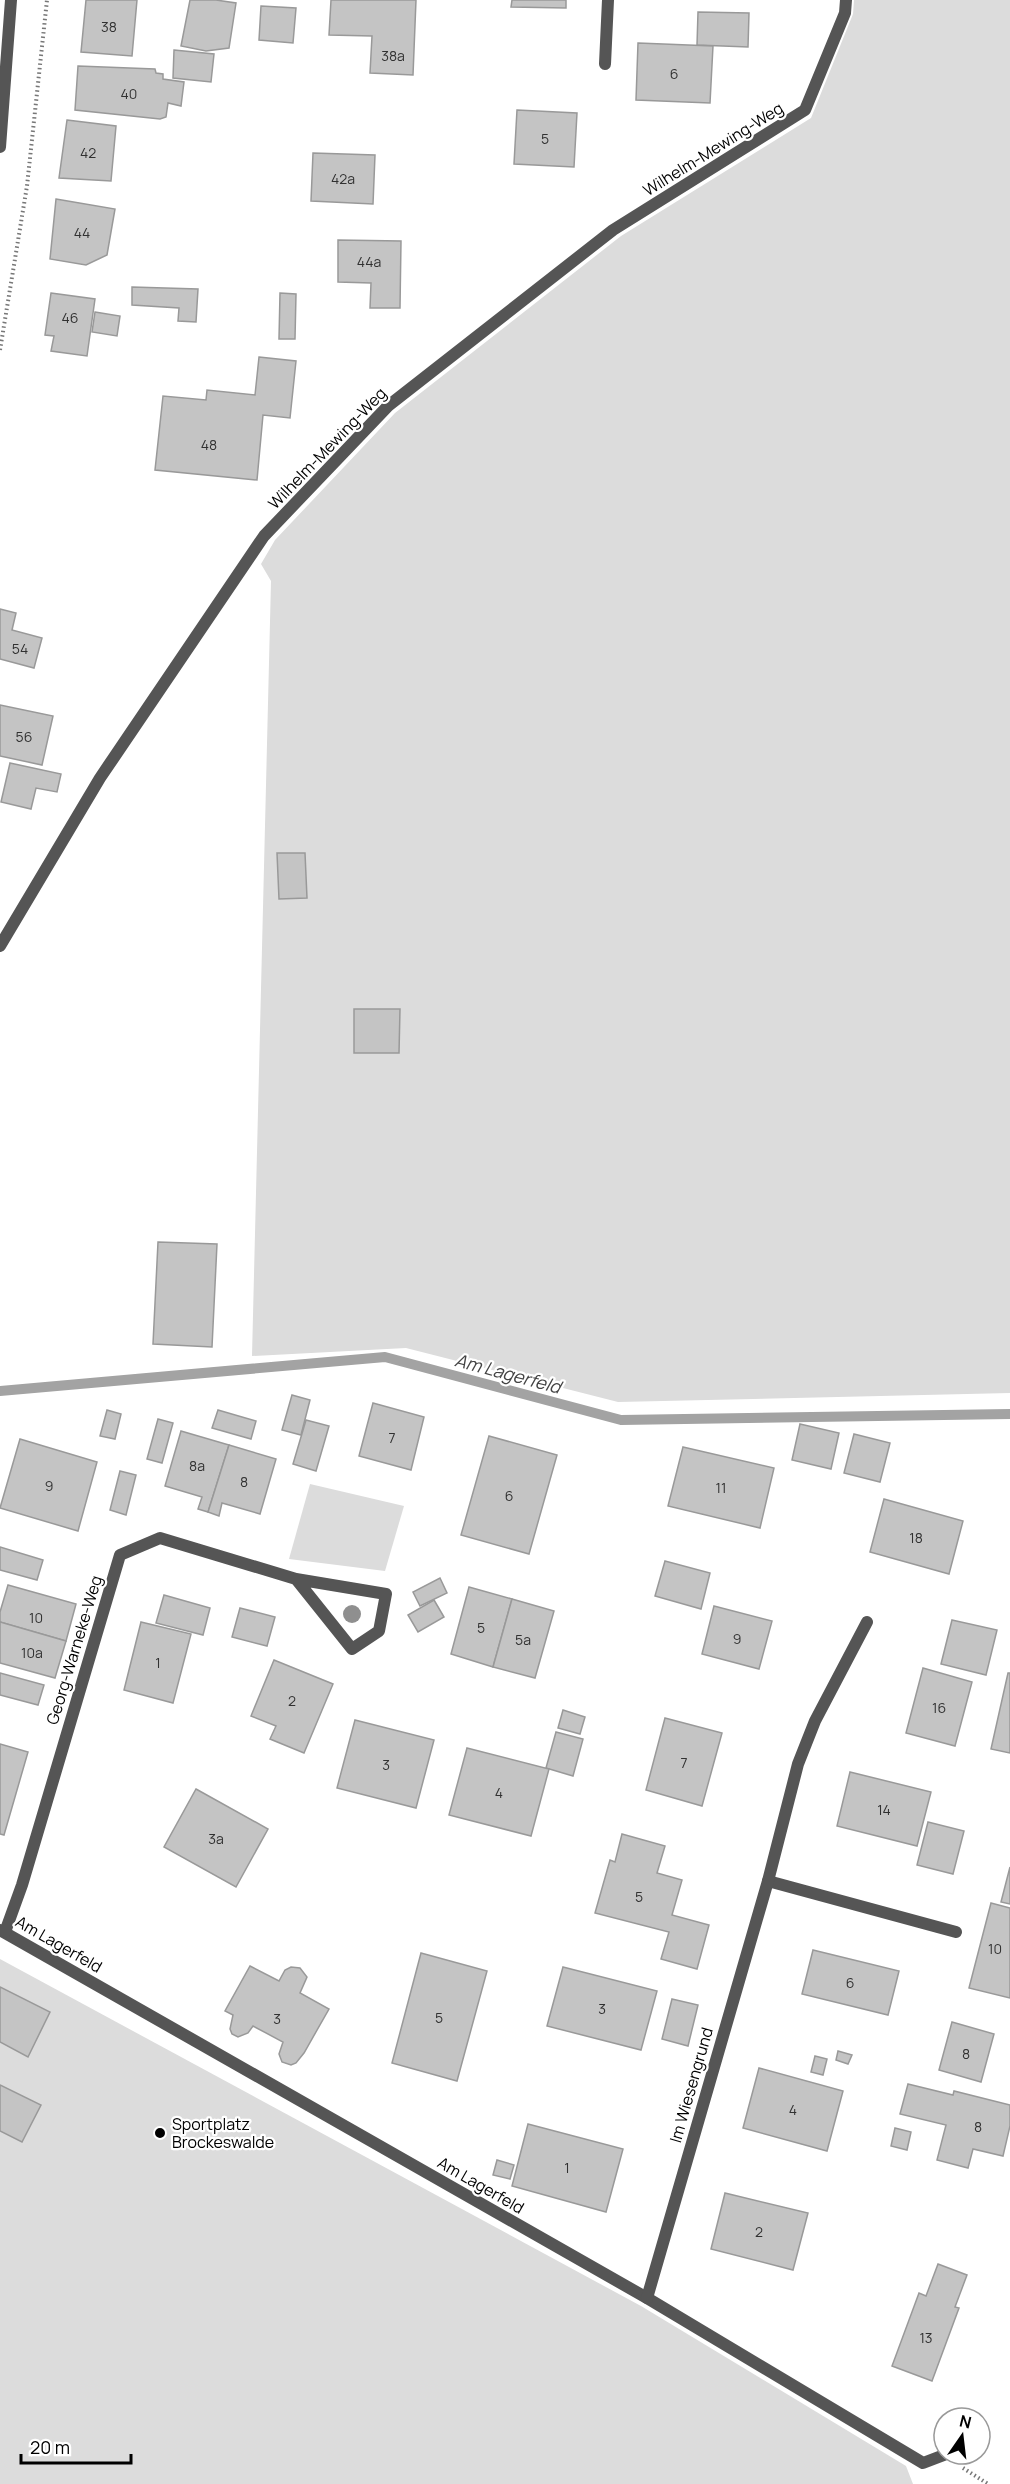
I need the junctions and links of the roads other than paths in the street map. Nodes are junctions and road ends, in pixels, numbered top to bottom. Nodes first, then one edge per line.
1 (11, 0) edge
2 (608, 0) edge
3 (846, 0) edge
4 (605, 64) dead end
5 (0, 147) edge
6 (0, 946) edge
7 (296, 1579) junction
8 (867, 1622) dead end
9 (768, 1881) junction
10 (3, 1931) edge
11 (956, 1932) dead end
12 (647, 2298) junction
13 (932, 2460) edge

1 - 5 street
2 - 4 street
3 - 6 street, Wilhelm-Mewing-Weg
7 - 7 street, Georg-Warneke-Weg
7 - 10 street, Georg-Warneke-Weg
8 - 9 street, Im Wiesengrund
9 - 11 street
9 - 12 street, Im Wiesengrund
10 - 12 street, Am Lagerfeld
12 - 13 street, Am Lagerfeld

